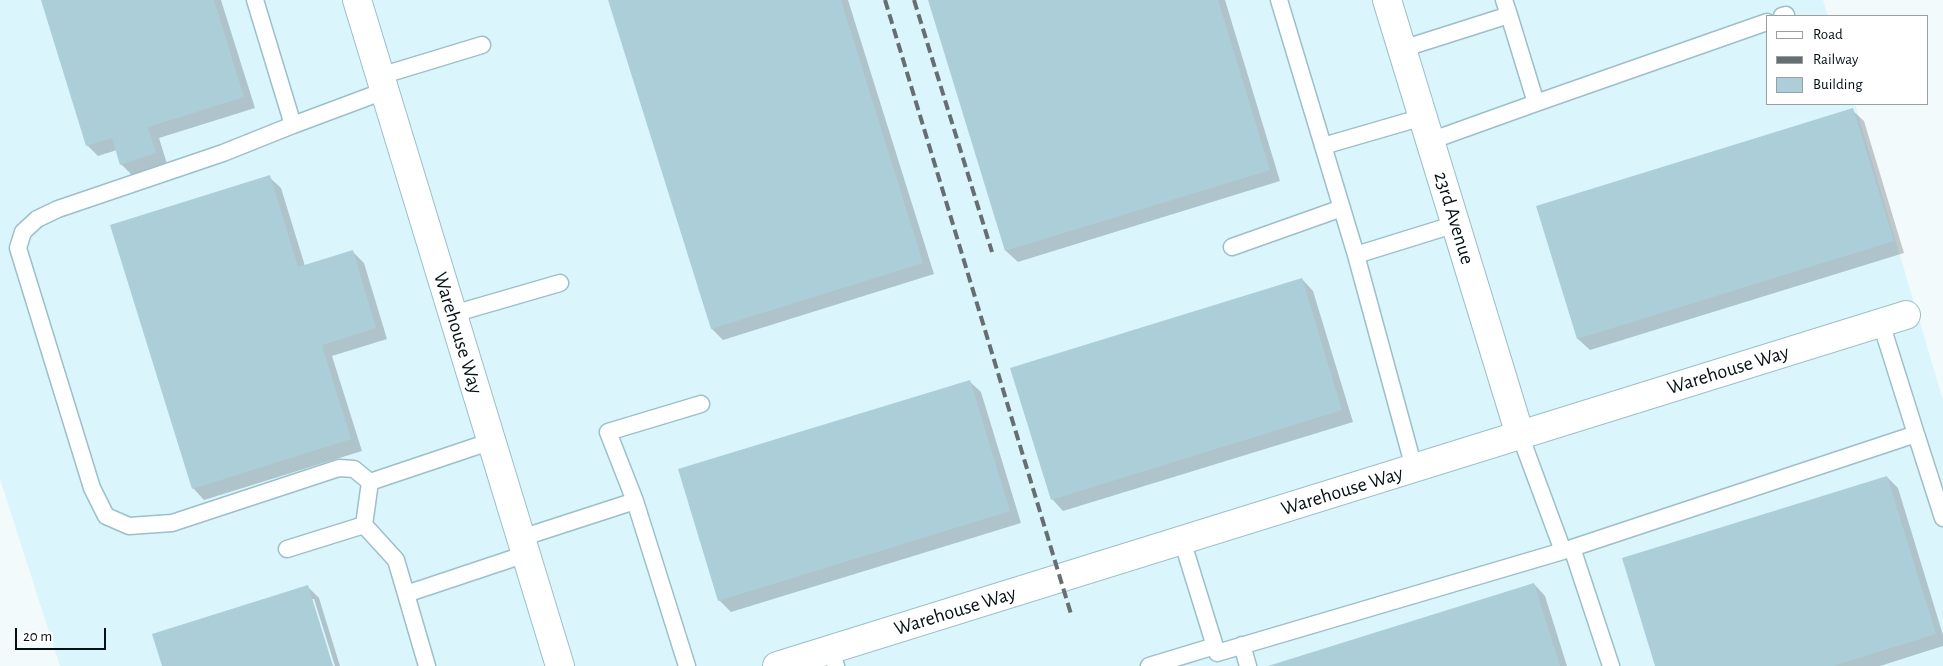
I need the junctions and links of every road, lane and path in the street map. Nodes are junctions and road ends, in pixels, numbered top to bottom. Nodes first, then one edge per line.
1 (255, 0) edge
2 (357, 0) edge
3 (1279, 0) edge
4 (1387, 0) edge
5 (1506, 7) edge
6 (1766, 22) edge
7 (482, 45) dead end
8 (1402, 49) junction
9 (382, 83) junction
10 (1536, 103) junction
11 (293, 125) junction
12 (1426, 129) junction
13 (1323, 146) junction
14 (1342, 208) junction
15 (1456, 224) junction
16 (1232, 247) dead end
17 (1356, 255) junction
18 (560, 283) dead end
19 (452, 314) junction
20 (1893, 319) joint
21 (702, 404) dead end
22 (1916, 434) junction
23 (1520, 435) junction
24 (492, 442) junction
25 (1414, 468) junction
26 (370, 482) junction
27 (634, 502) junction
28 (1943, 518) edge
29 (364, 525) junction
30 (1182, 540) junction
31 (524, 546) junction
32 (287, 549) dead end
33 (1568, 549) junction
34 (406, 594) junction
35 (1242, 645) junction
36 (1215, 646) junction
37 (834, 658) edge
38 (427, 666) edge
39 (560, 666) edge
40 (687, 666) edge
41 (777, 666) edge
42 (1149, 666) edge
43 (1248, 666) edge
44 (1612, 666) edge

1 - 11 lane
2 - 9 street, Warehouse Way
3 - 13 lane
4 - 8 street, 23rd Avenue
5 - 8 lane
5 - 10 lane
6 - 10 lane
7 - 9 lane
8 - 12 street, 23rd Avenue
9 - 11 lane
9 - 19 street, Warehouse Way
10 - 12 lane
11 - 26 lane
12 - 13 lane
12 - 15 street, 23rd Avenue
13 - 14 lane
14 - 16 lane
14 - 17 lane
15 - 17 lane
15 - 23 street, 23rd Avenue
17 - 25 lane
18 - 19 lane
19 - 24 street, Warehouse Way
20 - 22 lane
20 - 23 street, Warehouse Way
21 - 27 lane
22 - 28 lane
22 - 33 lane
23 - 25 street, Warehouse Way
23 - 33 lane
24 - 26 lane
24 - 31 street, Warehouse Way
25 - 30 street, Warehouse Way
26 - 29 lane
27 - 31 lane
27 - 40 lane
29 - 32 lane
29 - 34 lane
30 - 36 lane
30 - 37 street, Warehouse Way
31 - 34 lane
31 - 39 street, Warehouse Way
33 - 35 lane
33 - 44 lane
34 - 38 lane
35 - 36 lane
35 - 43 lane
36 - 42 lane
37 - 41 street, Warehouse Way

